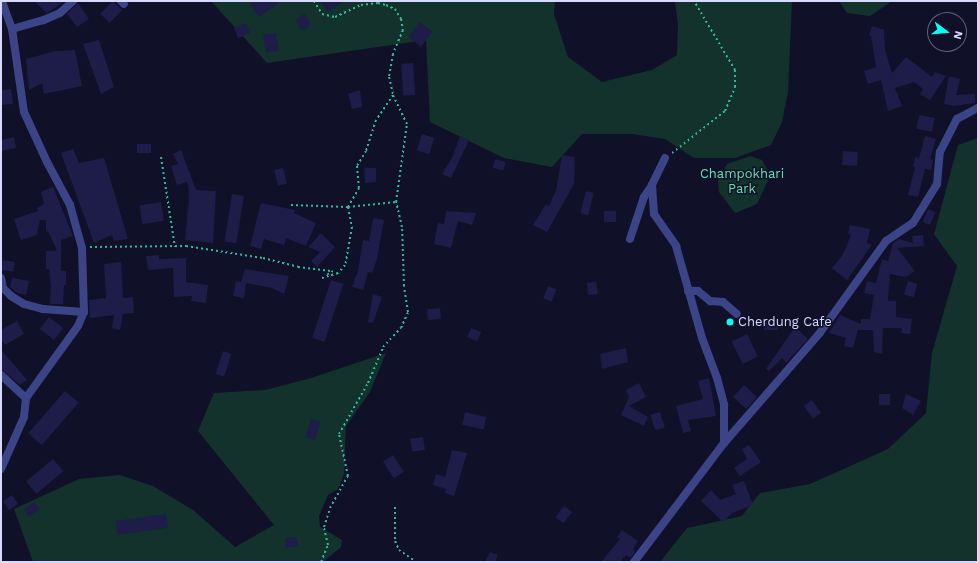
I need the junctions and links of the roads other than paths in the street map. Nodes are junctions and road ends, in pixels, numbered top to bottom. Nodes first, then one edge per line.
1 (2, 1) edge
2 (73, 1) edge
3 (12, 29) junction
4 (978, 108) edge
5 (665, 158) road end
6 (652, 185) junction
7 (630, 240) dead end
8 (1, 278) edge
9 (688, 291) junction
10 (84, 312) junction
11 (737, 314) dead end
12 (1, 375) edge
13 (26, 398) junction
14 (724, 443) junction
15 (1, 469) edge
16 (634, 562) edge

1 - 3 street
2 - 3 street
3 - 10 street
4 - 14 street
5 - 6 street
6 - 7 street
6 - 9 street
8 - 10 street
9 - 11 street
9 - 14 street
10 - 13 street
12 - 13 street
13 - 15 street
14 - 16 street

